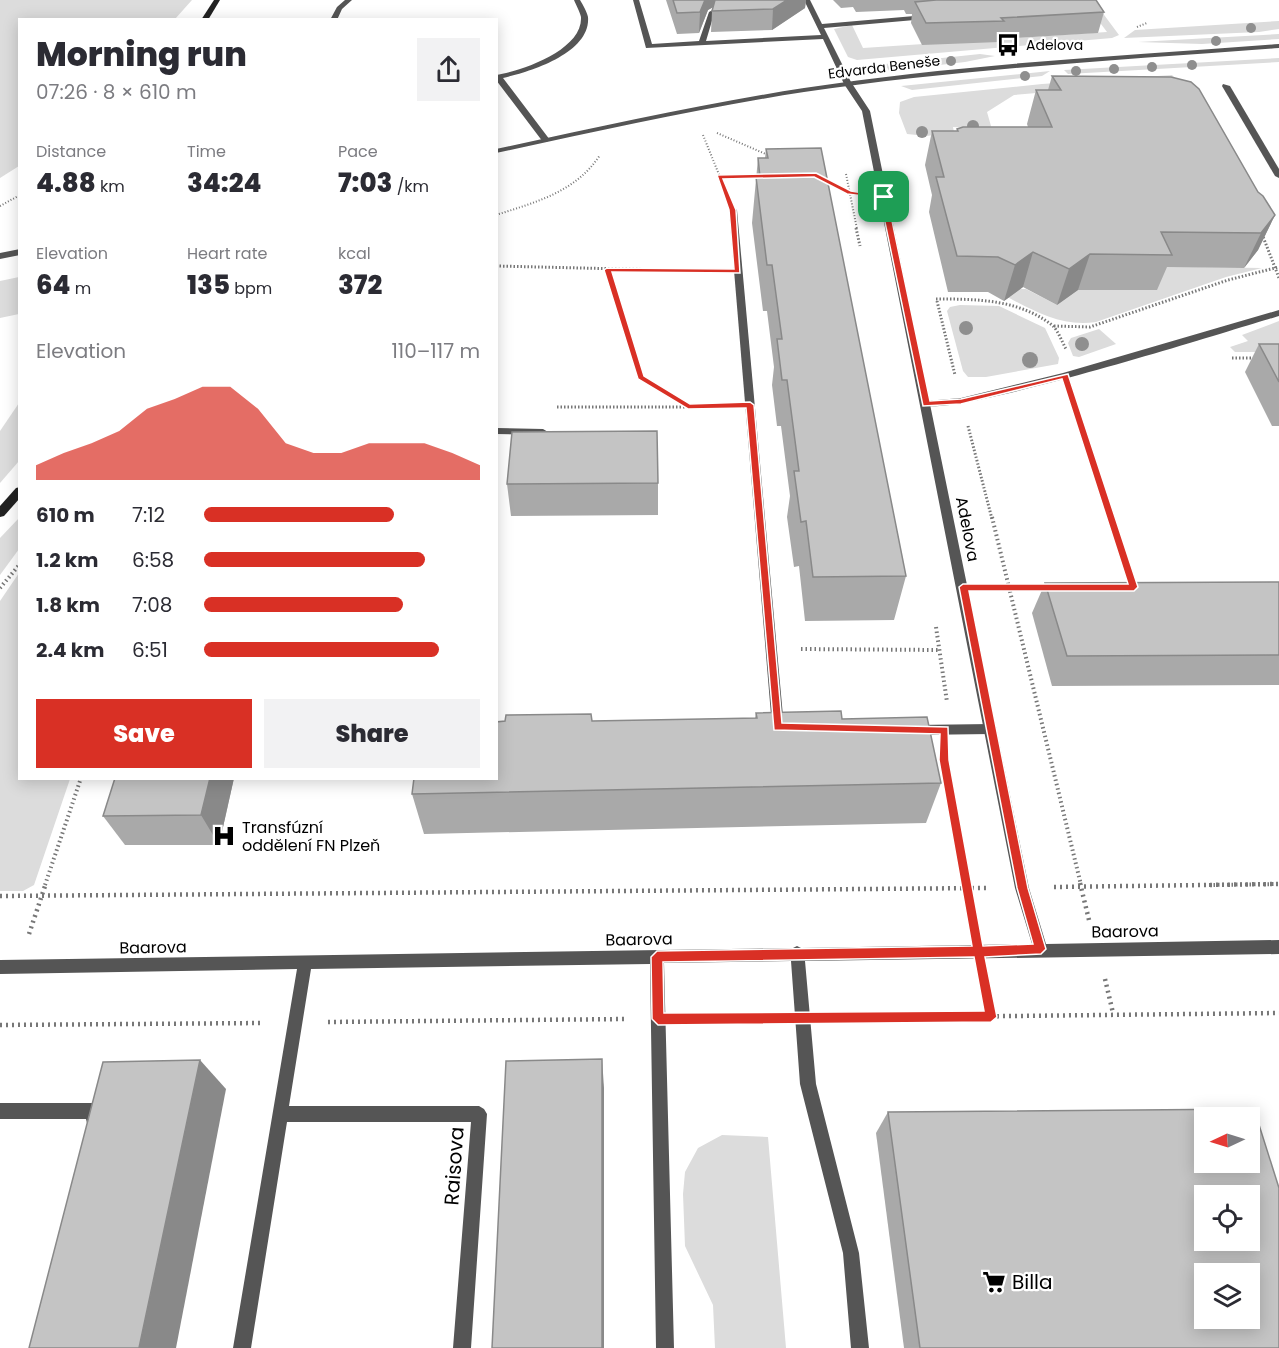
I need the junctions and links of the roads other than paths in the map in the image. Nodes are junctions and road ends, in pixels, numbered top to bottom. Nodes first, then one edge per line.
1 (217, 0) edge
2 (343, 0) edge
3 (349, 0) edge
4 (577, 0) edge
5 (636, 0) edge
6 (735, 0) edge
7 (807, 0) edge
8 (339, 8) junction
9 (931, 17) edge
10 (205, 18) edge
11 (334, 18) edge
12 (819, 26) junction
13 (824, 37) junction
14 (702, 43) junction
15 (1279, 46) edge
16 (498, 77) edge
17 (498, 78) edge
18 (848, 84) junction
19 (1226, 86) dead end
20 (546, 140) junction
21 (498, 151) edge
22 (1279, 176) edge
23 (733, 210) road end
24 (18, 252) edge
25 (0, 256) edge
26 (1279, 313) edge
27 (926, 404) junction
28 (498, 431) edge
29 (553, 432) edge
30 (18, 493) edge
31 (0, 513) edge
32 (778, 727) edge
33 (897, 729) edge
34 (992, 729) junction
35 (1279, 947) edge
36 (1041, 949) junction
37 (797, 954) junction
38 (657, 957) junction
39 (305, 963) junction
40 (0, 967) edge
41 (0, 1111) edge
42 (281, 1114) junction
43 (90, 1133) edge
44 (242, 1348) edge
45 (462, 1348) edge
46 (665, 1348) edge
47 (860, 1348) edge

1 - 10 main road
2 - 8 street
3 - 8 street
4 - 16 street
5 - 14 street
6 - 14 street
7 - 12 street, Adelova
8 - 11 street
9 - 12 street
12 - 13 street, Adelova
13 - 14 street
13 - 18 street, Adelova
15 - 18 street, Edvarda Beneše
17 - 20 street
18 - 20 street, Edvarda Beneše
18 - 27 street, Adelova
19 - 22 street
20 - 21 street, Edvarda Beneše
23 - 32 street
24 - 25 street
26 - 27 street
27 - 34 street, Adelova
28 - 29 street
30 - 31 main road
33 - 34 street
34 - 36 street, Adelova
35 - 36 street, Baarova
36 - 37 street, Baarova
37 - 38 street, Baarova
37 - 47 street
38 - 39 street, Baarova
38 - 46 street
39 - 40 street, Baarova
39 - 42 street
41 - 43 street
42 - 44 street
42 - 45 street, Raisova

